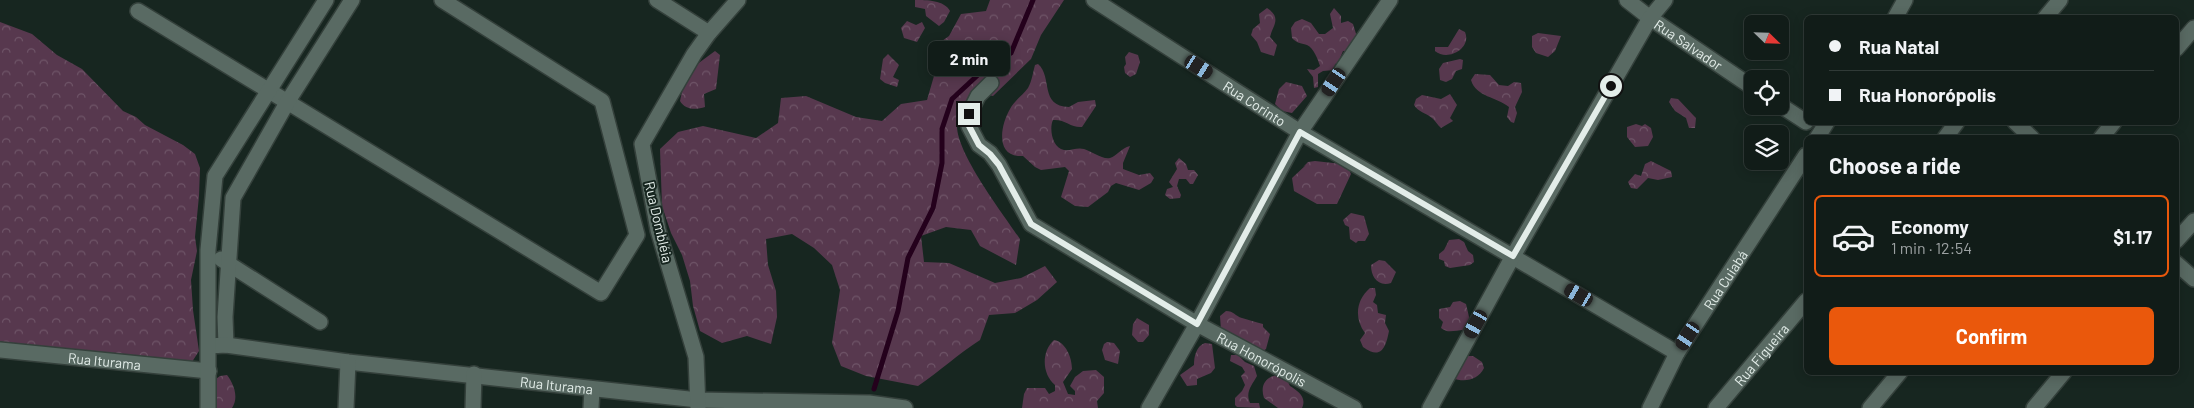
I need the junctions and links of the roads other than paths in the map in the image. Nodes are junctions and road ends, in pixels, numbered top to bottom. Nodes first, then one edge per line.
1 (326, 0) edge
2 (352, 0) edge
3 (442, 0) edge
4 (657, 0) edge
5 (738, 0) edge
6 (1094, 0) edge
7 (1390, 0) edge
8 (1627, 0) edge
9 (1665, 0) edge
10 (1906, 0) edge
11 (2060, 0) edge
12 (138, 11) dead end
13 (1898, 15) edge
14 (2048, 15) edge
15 (1650, 18) junction
16 (2194, 28) edge
17 (710, 33) junction
18 (2179, 46) edge
19 (1744, 81) edge
20 (991, 84) dead end
21 (270, 90) junction
22 (288, 101) junction
23 (1789, 111) edge
24 (1804, 121) edge
25 (2018, 125) edge
26 (2112, 125) edge
27 (1300, 132) junction
28 (2029, 135) edge
29 (2103, 135) edge
30 (1804, 158) edge
31 (2194, 221) edge
32 (2179, 238) edge
33 (208, 250) junction
34 (1513, 256) junction
35 (229, 264) junction
36 (2179, 266) edge
37 (2194, 279) edge
38 (1804, 303) edge
39 (320, 322) dead end
40 (1197, 324) junction
41 (226, 345) junction
42 (209, 346) junction
43 (0, 350) edge
44 (1677, 353) junction
45 (348, 362) junction
46 (209, 371) junction
47 (474, 374) junction
48 (1898, 375) edge
49 (2062, 375) edge
50 (592, 389) junction
51 (698, 404) edge
52 (208, 408) edge
53 (346, 408) edge
54 (473, 408) edge
55 (591, 408) edge
56 (905, 408) edge
57 (1149, 408) edge
58 (1354, 408) edge
59 (1430, 408) edge
60 (1650, 408) edge
61 (1716, 408) edge
62 (1870, 408) edge
63 (2034, 408) edge

1 - 21 street
2 - 22 street
3 - 22 street
4 - 17 street
5 - 17 street, Rua Dombléia
6 - 27 street, Rua Corinto
7 - 27 street
8 - 15 street, Rua Salvador
9 - 15 street
10 - 13 street
11 - 14 street
12 - 21 street
15 - 19 street, Rua Salvador
15 - 34 street
16 - 18 street
17 - 51 street, Rua Dombléia
20 - 40 street, Rua Honorópolis
21 - 22 street
21 - 33 street
22 - 35 street
23 - 24 street
25 - 28 street
26 - 29 street
27 - 34 street, Rua Corinto
27 - 40 street
30 - 44 street, Rua Cuiabá
31 - 32 street
33 - 35 street
33 - 42 street
34 - 44 street, Rua Corinto
34 - 59 street
35 - 39 street
35 - 41 street
36 - 37 street
38 - 61 street, Rua Figueira
40 - 57 street
40 - 58 street, Rua Honorópolis
41 - 42 street, Rua Iturama
41 - 45 street, Rua Iturama
42 - 46 street
43 - 46 street, Rua Iturama
44 - 60 street, Rua Cuiabá
45 - 47 street, Rua Iturama
45 - 53 street
46 - 52 street
47 - 50 street, Rua Iturama
47 - 54 street
48 - 62 street
49 - 63 street
50 - 51 street, Rua Iturama
50 - 55 street
51 - 56 street, Rua Iturama

